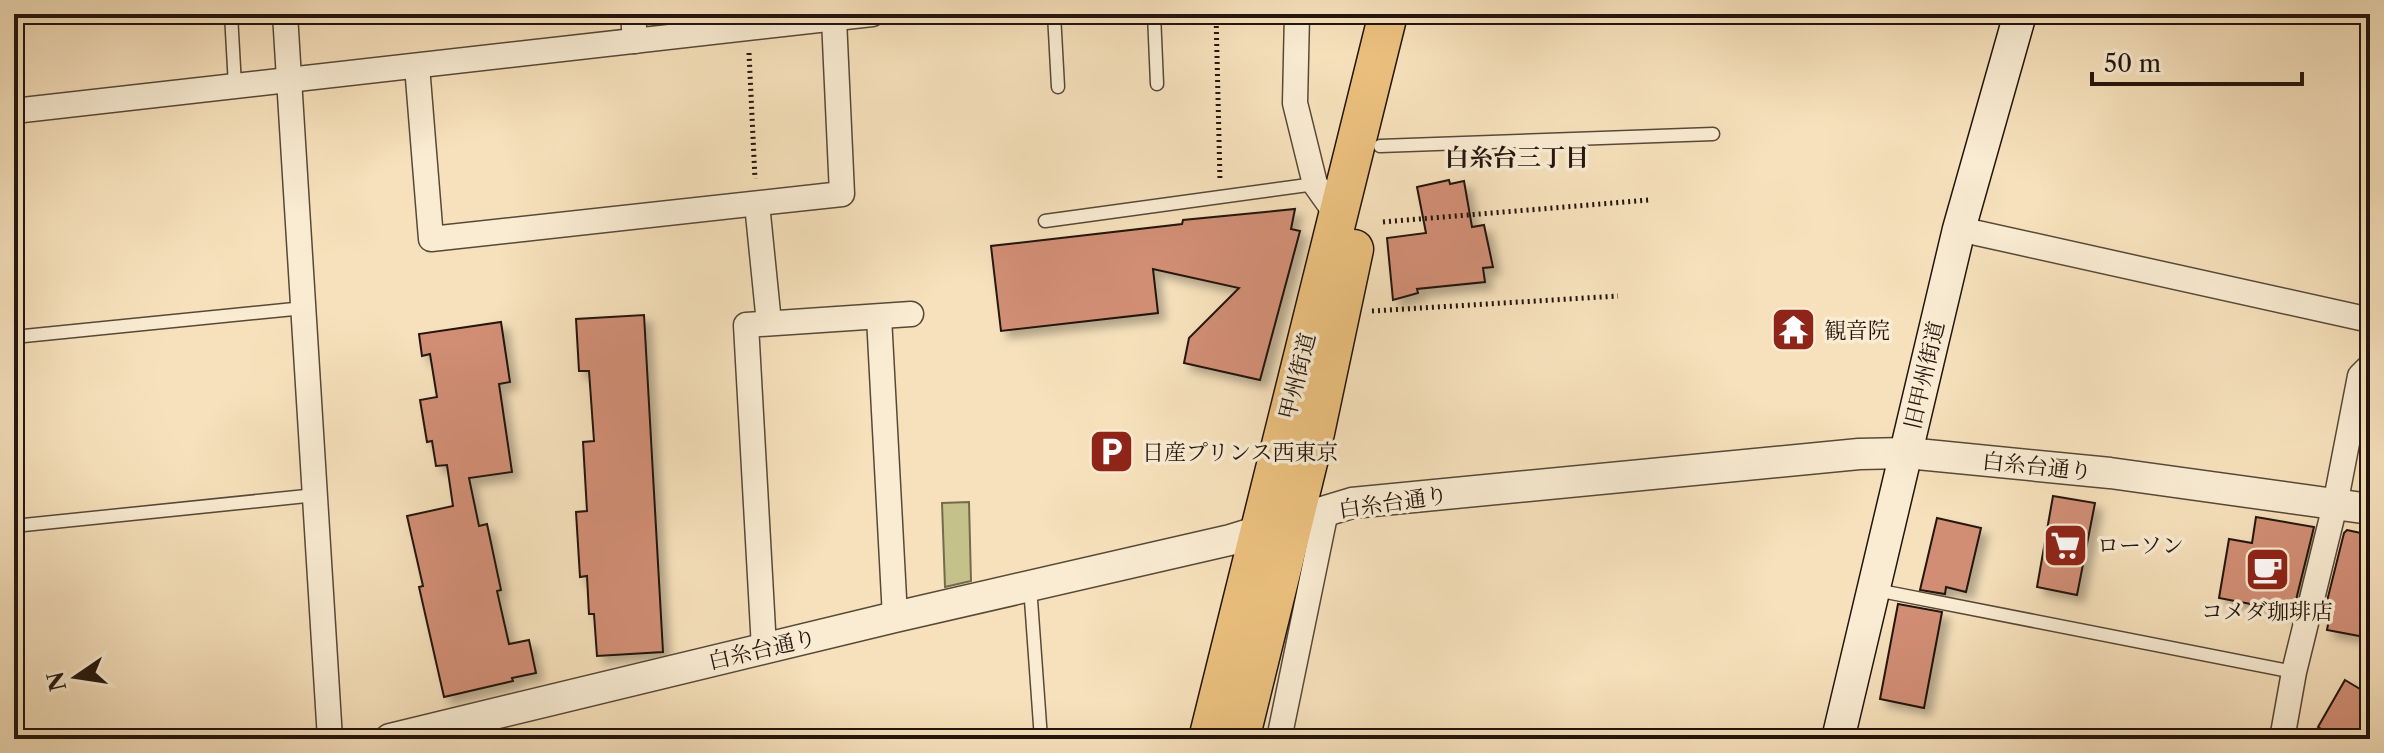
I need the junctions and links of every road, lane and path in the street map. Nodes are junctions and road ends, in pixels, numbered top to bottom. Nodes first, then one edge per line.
1 (231, 14) edge
2 (285, 14) edge
3 (633, 14) edge
4 (872, 14) edge
5 (1054, 14) edge
6 (1154, 14) edge
7 (1216, 14) edge
8 (1297, 14) edge
9 (1388, 14) edge
10 (1415, 14) edge
11 (2020, 14) edge
12 (834, 19) junction
13 (747, 21) edge
14 (635, 41) junction
15 (417, 66) junction
16 (291, 80) junction
17 (1157, 84) dead end
18 (235, 86) junction
19 (1058, 87) dead end
20 (14, 111) edge
21 (1713, 134) dead end
22 (1380, 146) junction
23 (1315, 184) junction
24 (1220, 197) junction
25 (1649, 200) dead end
26 (757, 204) junction
27 (1337, 215) junction
28 (1045, 221) dead end
29 (1383, 222) dead end
30 (1959, 229) junction
31 (1618, 296) dead end
32 (304, 308) junction
33 (1363, 312) dead end
34 (911, 314) dead end
35 (879, 317) junction
36 (2370, 320) edge
37 (769, 323) junction
38 (14, 337) edge
39 (2370, 366) edge
40 (1907, 453) junction
41 (316, 495) junction
42 (2335, 505) junction
43 (2370, 509) edge
44 (1293, 521) junction
45 (14, 526) edge
46 (1030, 586) junction
47 (1873, 589) junction
48 (895, 617) junction
49 (764, 648) junction
50 (2294, 672) junction
51 (330, 739) edge
52 (390, 739) edge
53 (1041, 739) edge
54 (1208, 739) edge
55 (1240, 739) edge
56 (1279, 739) edge
57 (1838, 739) edge
58 (2282, 739) edge

1 - 18 lane
2 - 16 street
3 - 14 street
4 - 12 street
5 - 19 lane
6 - 17 lane
7 - 24 path
8 - 23 street
9 - 27 highway, 甲州街道
10 - 22 highway, 甲州街道
11 - 30 main road, 旧甲州街道
12 - 13 street
12 - 26 street
13 - 14 street
13 - 26 path
14 - 15 street
15 - 16 street
15 - 26 street
16 - 18 street
16 - 32 street
18 - 20 street
21 - 22 lane
22 - 44 highway, 甲州街道
23 - 24 lane
23 - 27 street
24 - 28 lane
25 - 29 path
26 - 37 street
27 - 44 highway, 甲州街道
30 - 36 street
30 - 40 main road, 旧甲州街道
31 - 33 path
32 - 38 lane
32 - 41 street
34 - 35 street
35 - 37 street
35 - 48 street
37 - 49 street
39 - 42 street
40 - 42 street, 白糸台通り
40 - 44 street, 白糸台通り
40 - 47 main road, 旧甲州街道
41 - 45 lane
41 - 51 street
42 - 43 street, 白糸台通り
42 - 50 street
44 - 46 street, 白糸台通り
44 - 54 highway, 甲州街道
44 - 55 highway, 甲州街道
44 - 56 street
46 - 48 street, 白糸台通り
46 - 53 lane
47 - 50 lane
47 - 57 main road, 旧甲州街道
48 - 49 street, 白糸台通り
49 - 52 street, 白糸台通り
50 - 58 street

